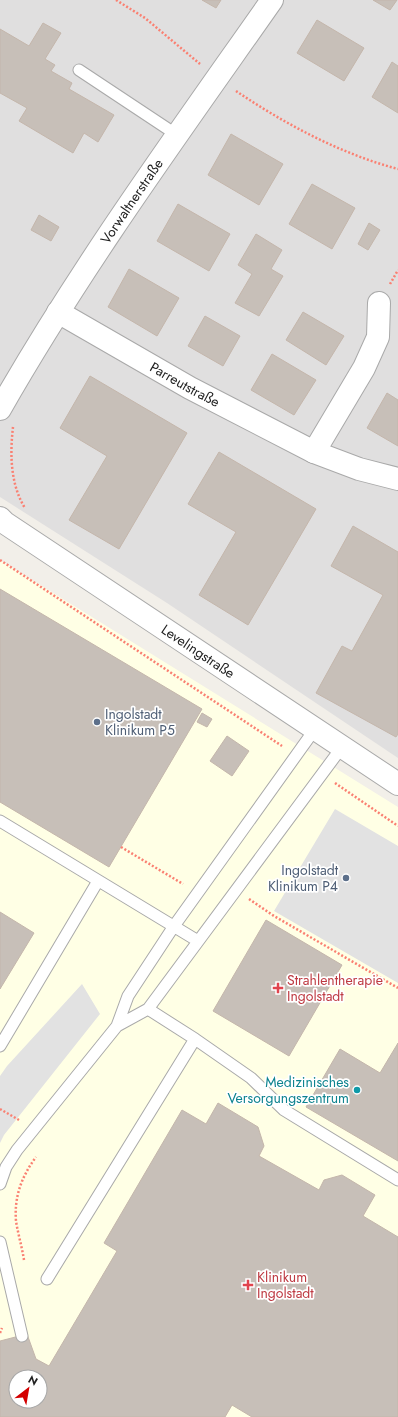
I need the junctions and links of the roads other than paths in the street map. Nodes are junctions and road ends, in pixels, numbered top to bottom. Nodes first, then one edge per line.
1 (272, 0) edge
2 (79, 70) dead end
3 (177, 135) junction
4 (379, 302) dead end
5 (58, 312) junction
6 (7, 416) edge
7 (314, 452) junction
8 (398, 479) edge
9 (0, 518) edge
10 (315, 729) junction
11 (342, 747) junction
12 (398, 784) edge
13 (0, 821) edge
14 (98, 881) junction
15 (174, 926) junction
16 (198, 941) junction
17 (148, 1009) junction
18 (117, 1026) junction
19 (195, 1039) junction
20 (0, 1046) edge
21 (398, 1180) edge
22 (0, 1184) edge
23 (0, 1242) edge
24 (47, 1279) dead end
25 (22, 1336) dead end

1 - 3 street, Vorwaltnerstraße
2 - 3 lane
3 - 5 street, Vorwaltnerstraße
4 - 7 street
5 - 6 street, Vorwaltnerstraße
5 - 7 street, Parreutstraße
7 - 8 street, Parreutstraße
9 - 10 street, Levelingstraße
10 - 11 street, Levelingstraße
10 - 15 lane
11 - 12 street, Levelingstraße
11 - 16 lane
13 - 14 lane
14 - 15 lane
14 - 20 lane
15 - 16 lane
15 - 18 lane
16 - 17 lane
17 - 18 lane
17 - 19 lane
18 - 22 lane
19 - 21 lane
19 - 24 lane
23 - 25 lane

